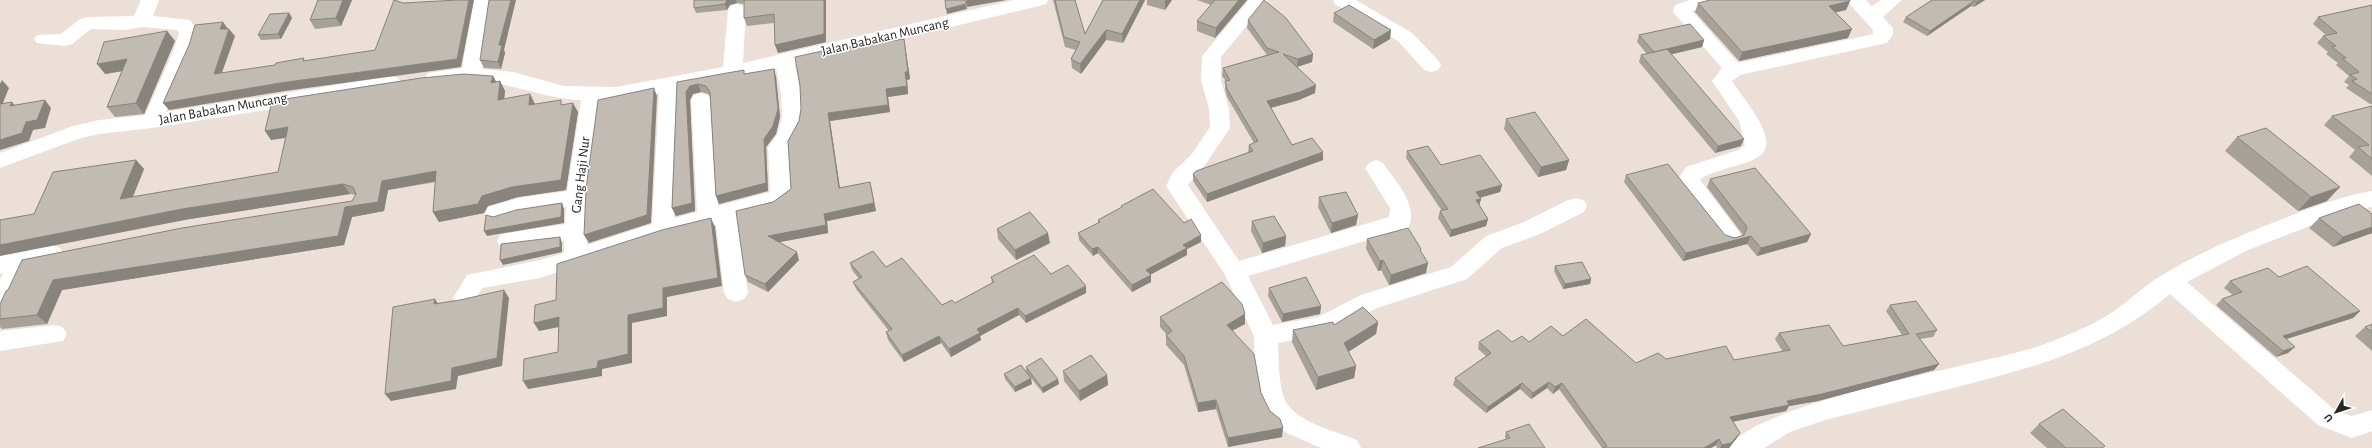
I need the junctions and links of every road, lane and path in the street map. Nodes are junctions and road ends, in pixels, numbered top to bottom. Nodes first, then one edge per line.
1 (150, 0) edge
2 (482, 0) edge
3 (1039, 0) edge
4 (1259, 0) edge
5 (1342, 0) edge
6 (1715, 0) edge
7 (1855, 0) edge
8 (1893, 0) edge
9 (974, 8) edge
10 (737, 10) dead end
11 (1872, 16) junction
12 (141, 21) junction
13 (44, 39) dead end
14 (784, 60) junction
15 (1431, 65) dead end
16 (1734, 70) junction
17 (732, 72) junction
18 (471, 74) junction
19 (669, 84) junction
20 (592, 95) junction
21 (702, 100) dead end
22 (152, 122) junction
23 (0, 161) edge
24 (1376, 168) dead end
25 (577, 197) junction
26 (2372, 199) edge
27 (1576, 206) dead end
28 (496, 213) dead end
29 (716, 215) junction
30 (663, 229) junction
31 (576, 231) junction
32 (1731, 236) edge
33 (508, 240) dead end
34 (74, 250) edge
35 (575, 257) junction
36 (10, 263) edge
37 (1234, 271) junction
38 (2170, 281) junction
39 (736, 293) dead end
40 (465, 298) edge
41 (0, 306) edge
42 (55, 334) dead end
43 (1266, 336) junction
44 (0, 341) edge
45 (2372, 420) edge
46 (1348, 448) edge
47 (1742, 448) edge

1 - 12 street
2 - 18 street
3 - 9 street, Jalan Babakan Muncang
4 - 37 street
5 - 15 street
6 - 16 street
7 - 11 street
8 - 11 street
9 - 14 street, Jalan Babakan Muncang
10 - 17 street
11 - 16 street
12 - 13 street
12 - 22 street
14 - 17 street, Jalan Babakan Muncang
14 - 29 street
16 - 32 street
17 - 19 street, Jalan Babakan Muncang
18 - 20 street, Jalan Babakan Muncang
18 - 22 street, Jalan Babakan Muncang
19 - 20 street, Jalan Babakan Muncang
19 - 30 street
20 - 25 street, Gang Haji Nur
21 - 29 street
22 - 23 street, Jalan Babakan Muncang
24 - 37 street
25 - 28 street
25 - 31 street, Gang Haji Nur
26 - 38 street
27 - 43 street
29 - 30 street
29 - 39 street
30 - 35 street
31 - 33 street
31 - 35 street, Gang Haji Nur
34 - 36 street
35 - 40 street
36 - 41 street
37 - 43 street
38 - 45 street
38 - 47 street
42 - 44 street
43 - 46 street

